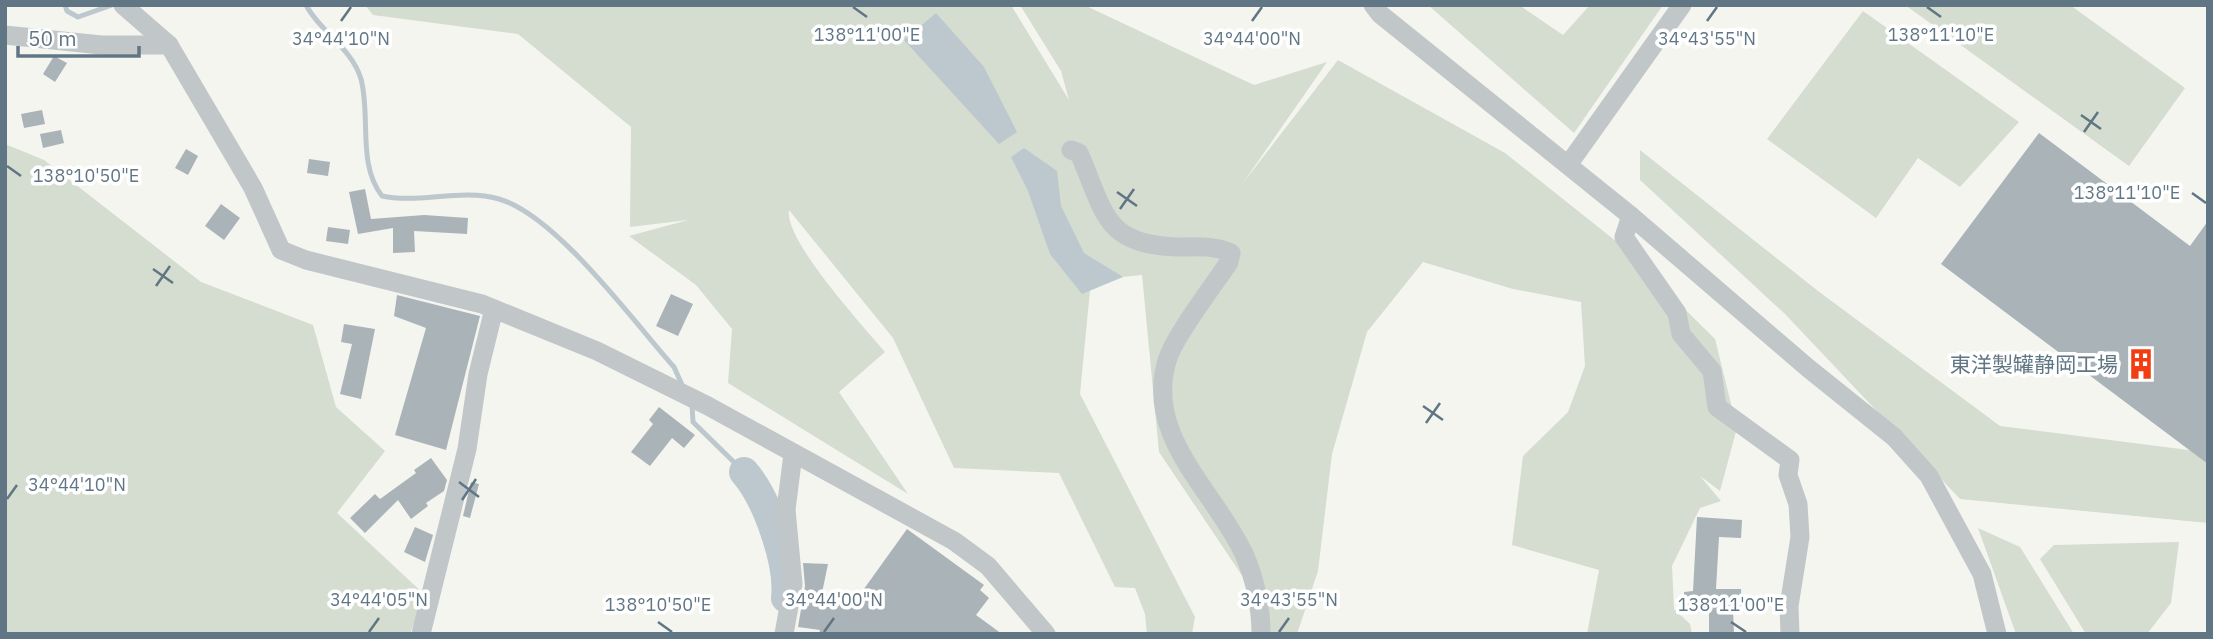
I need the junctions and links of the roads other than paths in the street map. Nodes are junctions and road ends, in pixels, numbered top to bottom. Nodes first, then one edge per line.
1 (123, 5) edge
2 (1373, 5) edge
3 (1682, 5) edge
4 (5, 35) edge
5 (170, 46) junction
6 (1071, 150) dead end
7 (1568, 164) junction
8 (1631, 216) junction
9 (494, 309) junction
10 (793, 454) junction
11 (421, 634) edge
12 (784, 634) edge
13 (1046, 634) edge
14 (1261, 634) edge
15 (1790, 634) edge
16 (1997, 634) edge

1 - 5 street
2 - 7 street
3 - 7 street
4 - 5 street
5 - 9 street
6 - 14 street
7 - 8 street
8 - 15 street
8 - 16 street
9 - 10 street
9 - 11 street
10 - 12 street
10 - 13 street

